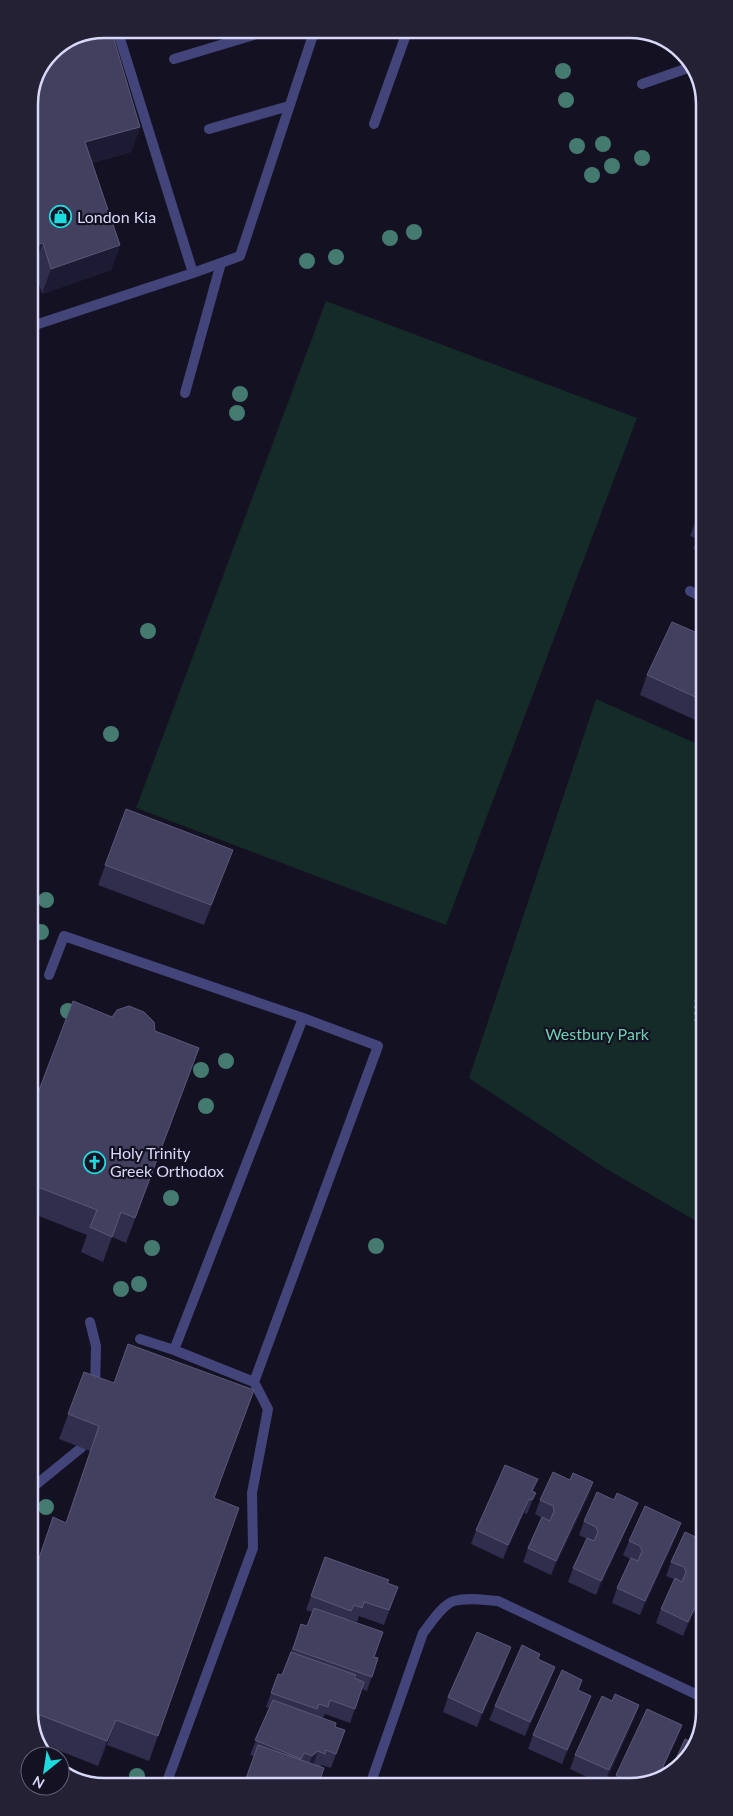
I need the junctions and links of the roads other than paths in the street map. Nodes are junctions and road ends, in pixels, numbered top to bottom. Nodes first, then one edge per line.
1 (120, 38) edge
2 (243, 38) edge
3 (312, 38) edge
4 (405, 38) edge
5 (174, 59) dead end
6 (685, 69) edge
7 (642, 84) dead end
8 (290, 106) junction
9 (374, 124) dead end
10 (209, 129) dead end
11 (222, 263) junction
12 (193, 274) junction
13 (38, 324) edge
14 (185, 394) dead end
15 (690, 592) dead end
16 (696, 594) edge
17 (49, 975) dead end
18 (303, 1018) junction
19 (90, 1322) dead end
20 (140, 1339) dead end
21 (174, 1350) junction
22 (254, 1382) junction
23 (95, 1404) edge
24 (81, 1448) dead end
25 (38, 1483) edge
26 (696, 1694) edge
27 (168, 1778) edge
28 (372, 1778) edge

1 - 12 lane
2 - 5 lane
3 - 8 lane
4 - 9 lane
6 - 7 lane
8 - 10 lane
8 - 11 lane
11 - 12 lane
11 - 14 lane
12 - 13 lane
15 - 16 lane
17 - 18 lane
18 - 21 lane
18 - 22 lane
19 - 23 lane
20 - 21 lane
21 - 22 lane
22 - 27 lane
24 - 25 lane
26 - 28 lane

